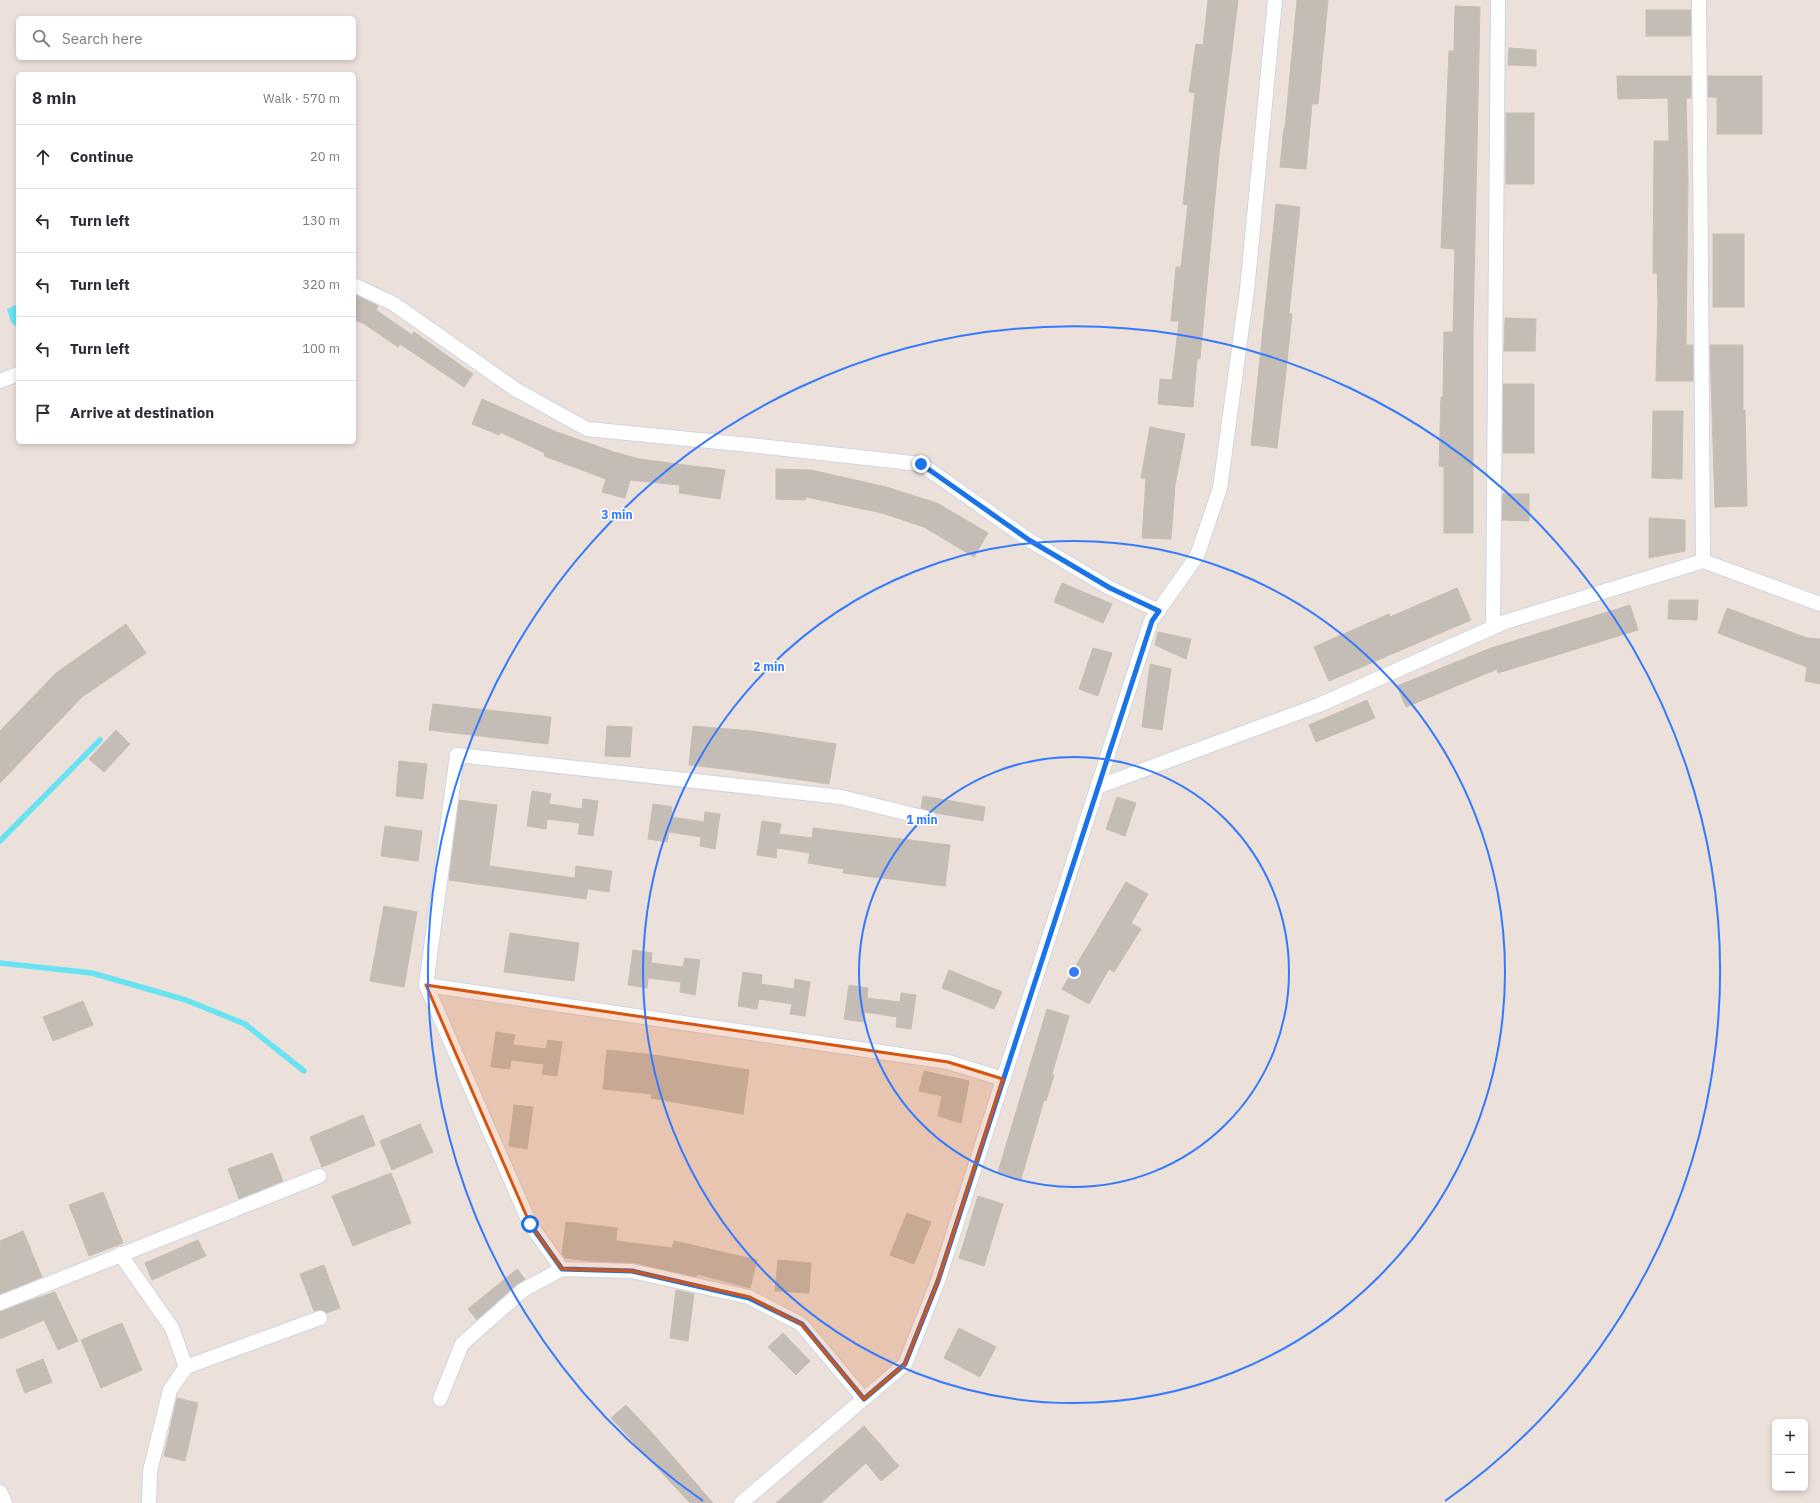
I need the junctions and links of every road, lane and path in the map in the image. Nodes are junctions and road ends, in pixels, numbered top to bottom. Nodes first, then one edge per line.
1 (1275, 0) edge
2 (1498, 0) edge
3 (1699, 0) edge
4 (356, 285) edge
5 (16, 375) edge
6 (0, 381) edge
7 (1703, 561) junction
8 (1820, 604) edge
9 (1159, 611) junction
10 (1493, 627) junction
11 (1097, 787) junction
12 (930, 819) dead end
13 (426, 985) junction
14 (1003, 1079) junction
15 (319, 1176) dead end
16 (120, 1254) junction
17 (562, 1269) junction
18 (0, 1303) edge
19 (320, 1318) dead end
20 (186, 1367) junction
21 (440, 1399) dead end
22 (864, 1399) junction
23 (0, 1492) edge
24 (5, 1503) edge
25 (149, 1503) edge
26 (741, 1503) edge

1 - 9 street
2 - 10 street
3 - 7 street
4 - 9 street
5 - 6 street
7 - 8 street
7 - 10 street
9 - 11 street
10 - 11 street
11 - 14 street
12 - 13 street
13 - 14 street
13 - 17 street
14 - 22 street
15 - 16 street
16 - 18 street
16 - 20 street
17 - 21 street
17 - 22 street
19 - 20 street
20 - 25 street
22 - 26 street
23 - 24 street

